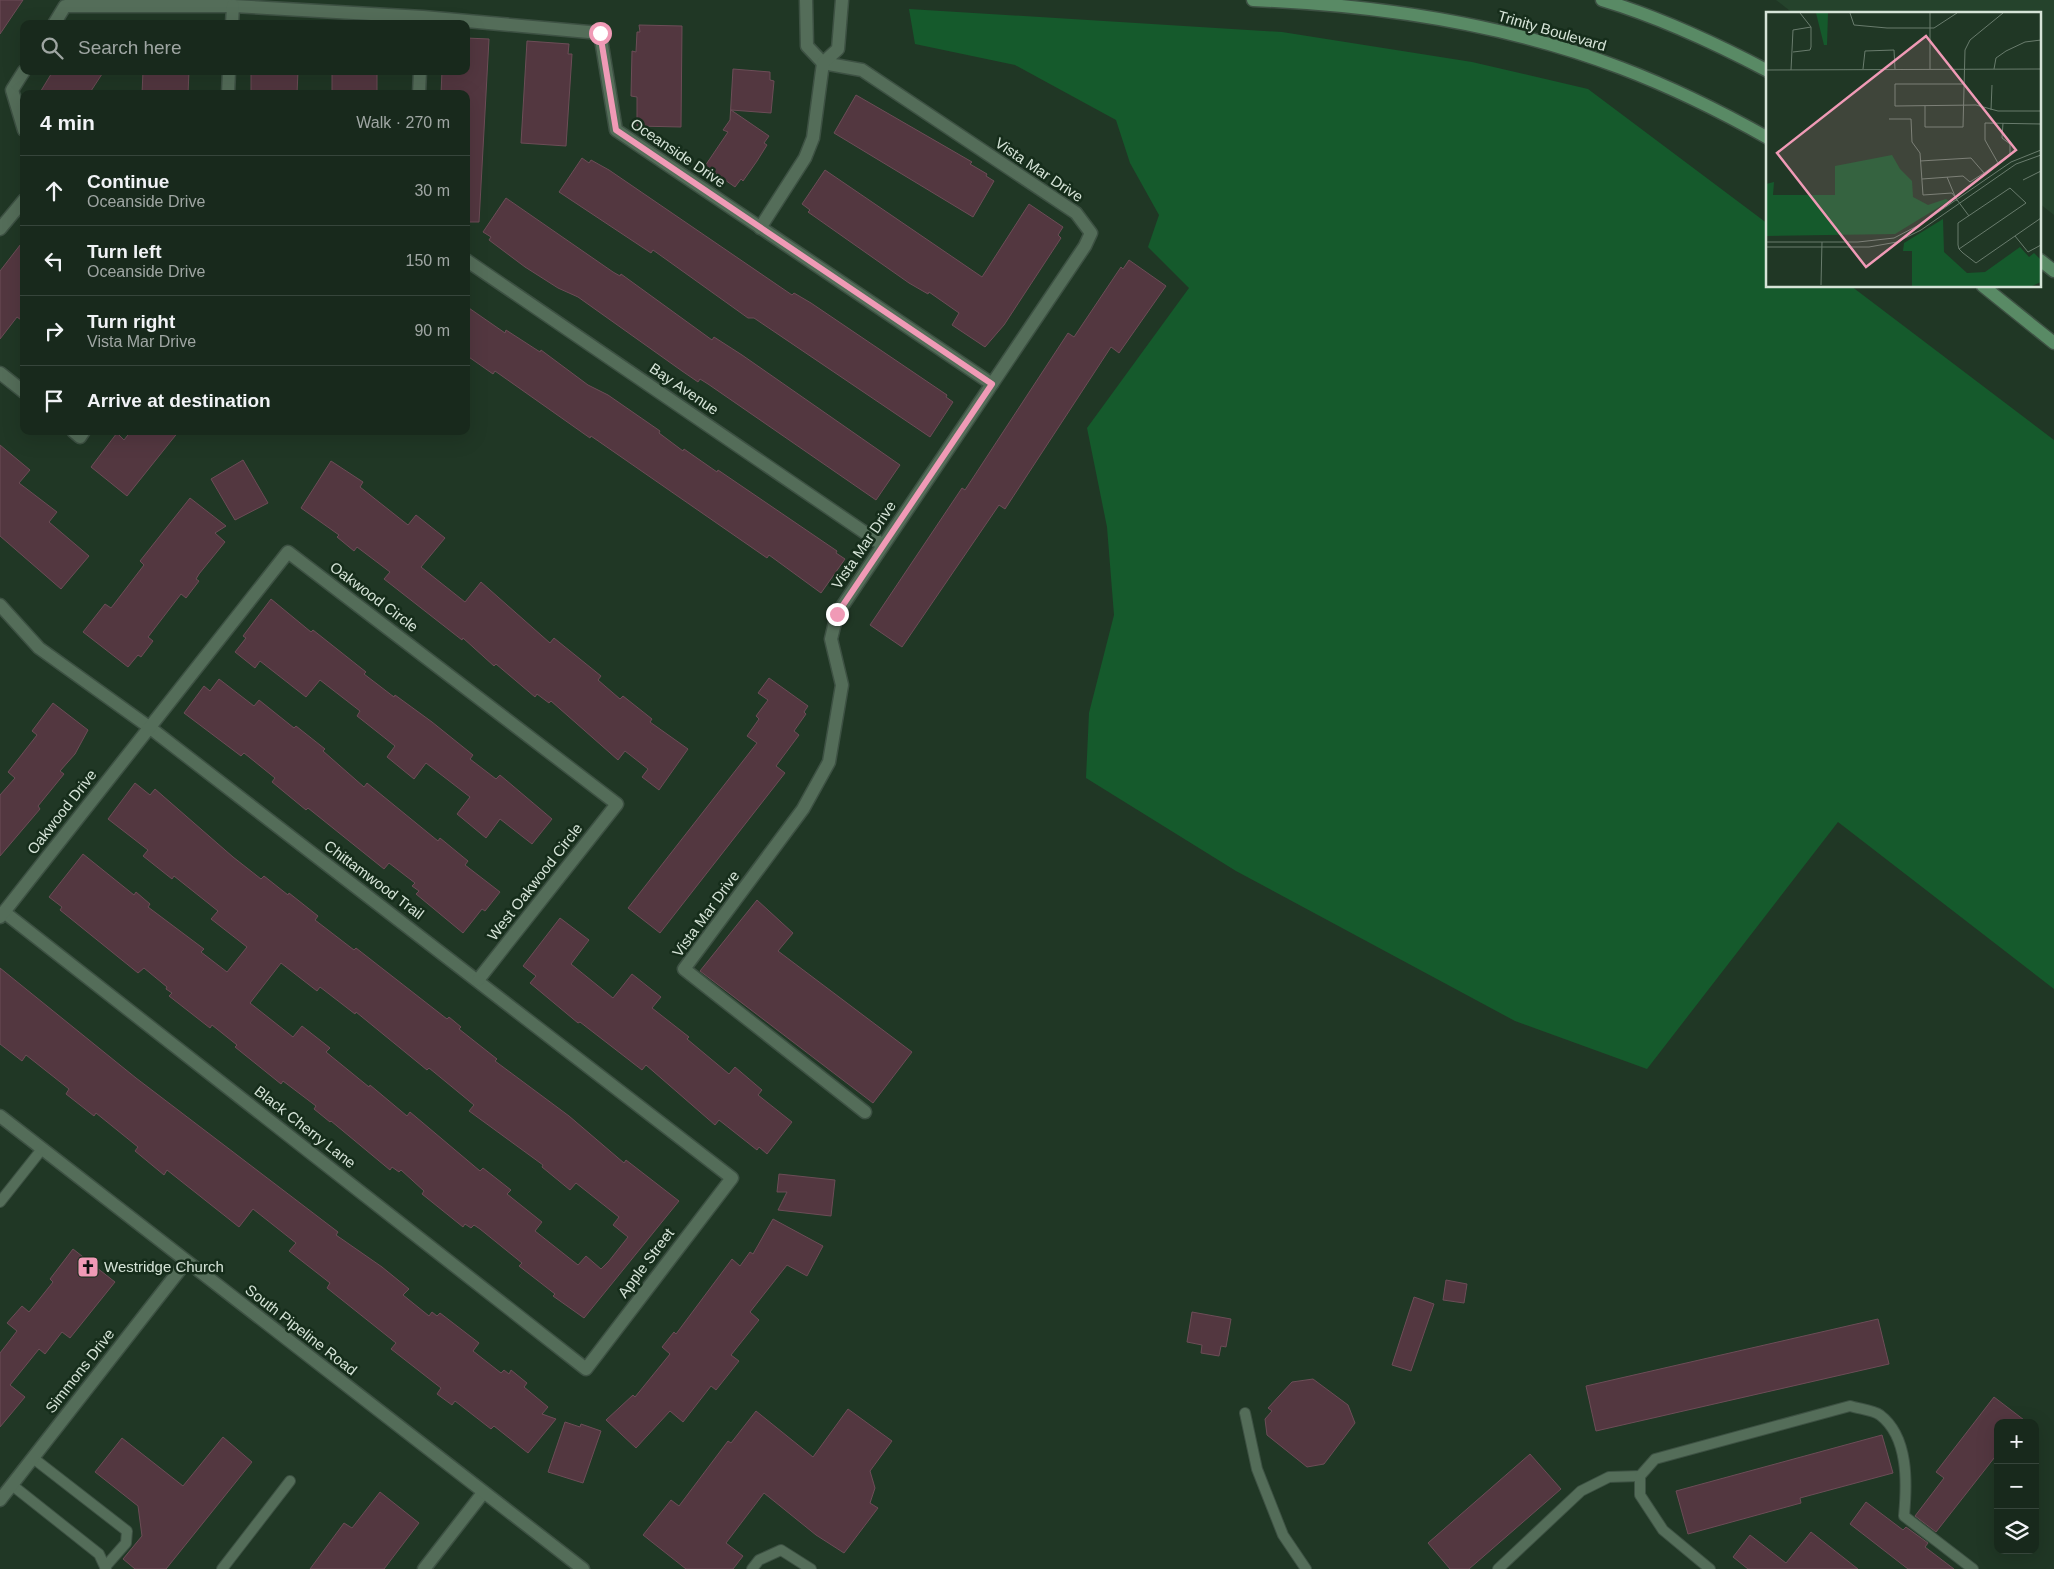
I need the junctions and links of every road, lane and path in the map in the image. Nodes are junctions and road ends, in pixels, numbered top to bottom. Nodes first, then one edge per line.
1 (806, 0) edge
2 (842, 0) edge
3 (1253, 0) edge
4 (1602, 0) edge
5 (232, 6) junction
6 (56, 20) edge
7 (232, 20) edge
8 (423, 20) edge
9 (470, 23) edge
10 (823, 63) junction
11 (1766, 70) edge
12 (21, 75) edge
13 (229, 75) edge
14 (420, 75) edge
15 (228, 90) edge
16 (418, 90) edge
17 (20, 117) edge
18 (1766, 137) edge
19 (20, 205) edge
20 (760, 228) junction
21 (0, 229) edge
22 (2042, 262) edge
23 (470, 263) edge
24 (2054, 271) edge
25 (1985, 288) edge
26 (2054, 343) edge
27 (0, 373) edge
28 (992, 384) junction
29 (20, 389) edge
30 (883, 545) junction
31 (0, 605) edge
32 (149, 727) junction
33 (618, 804) joint
34 (2, 914) edge
35 (478, 980) junction
36 (865, 1112) dead end
37 (0, 1116) edge
38 (42, 1149) junction
39 (732, 1178) joint
40 (0, 1202) edge
41 (186, 1262) junction
42 (586, 1369) joint
43 (1245, 1413) dead end
44 (33, 1458) junction
45 (1640, 1476) junction
46 (290, 1481) dead end
47 (12, 1485) junction
48 (483, 1493) junction
49 (0, 1500) edge
50 (106, 1568) edge
51 (222, 1569) edge
52 (424, 1569) edge
53 (583, 1569) edge
54 (752, 1569) edge
55 (811, 1569) edge
56 (1306, 1569) edge
57 (1498, 1569) edge
58 (1710, 1569) edge
59 (1974, 1569) edge

1 - 10 street
2 - 10 street
3 - 18 main road, Trinity Boulevard
4 - 11 main road
5 - 6 street, Oceanside Drive
5 - 7 street
5 - 8 street, Oceanside Drive
9 - 20 street, Oceanside Drive
10 - 20 street
10 - 28 street, Vista Mar Drive
12 - 17 street
13 - 15 street
14 - 16 street
19 - 21 street
20 - 28 street, Oceanside Drive
22 - 24 main road
23 - 30 street, Bay Avenue
25 - 26 main road
27 - 29 street
28 - 30 street, Vista Mar Drive
30 - 36 street, Vista Mar Drive
31 - 32 street, Chittamwood Trail
32 - 33 street, Oakwood Circle
32 - 34 street, Oakwood Drive
32 - 35 street, Chittamwood Trail
33 - 35 street, West Oakwood Circle
34 - 42 street, Black Cherry Lane
35 - 39 street, Chittamwood Trail
37 - 38 street, South Pipeline Road
38 - 40 lane
38 - 41 street, South Pipeline Road
39 - 42 street, Apple Street
41 - 44 street, Simmons Drive
41 - 48 street, South Pipeline Road
43 - 56 lane
44 - 47 street, Simmons Drive
44 - 50 lane
45 - 57 lane
45 - 58 lane
45 - 59 lane
46 - 51 lane
47 - 49 street, Simmons Drive
47 - 50 lane
48 - 52 street
48 - 53 street, South Pipeline Road
54 - 55 lane

